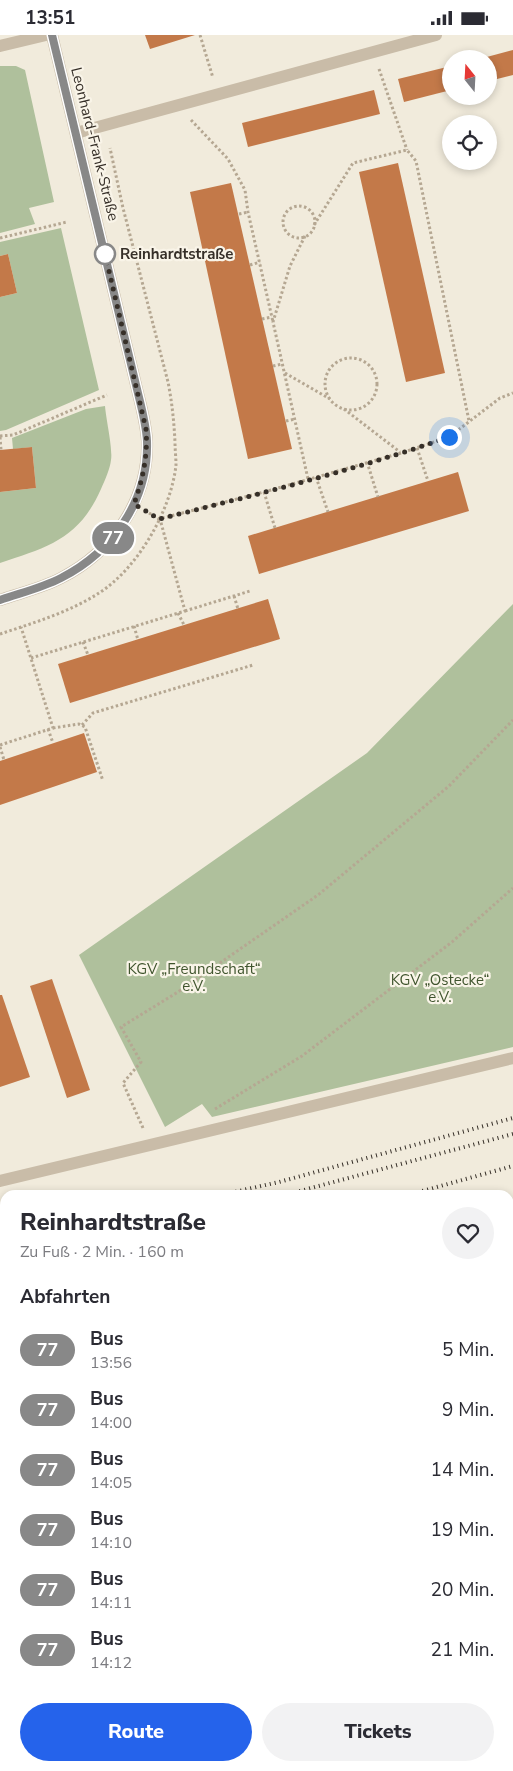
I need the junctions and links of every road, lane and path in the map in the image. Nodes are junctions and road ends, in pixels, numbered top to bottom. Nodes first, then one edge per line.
1 (46, 35) edge
2 (52, 35) edge
3 (200, 35) edge
4 (436, 35) edge
5 (0, 47) edge
6 (373, 53) junction
7 (218, 95) junction
8 (178, 106) junction
9 (76, 133) junction
10 (407, 150) junction
11 (248, 212) junction
12 (238, 214) dead end
13 (66, 222) dead end
14 (314, 225) junction
15 (305, 237) junction
16 (0, 238) edge
17 (260, 262) junction
18 (250, 265) dead end
19 (272, 317) junction
20 (262, 319) dead end
21 (273, 322) junction
22 (282, 364) junction
23 (273, 366) dead end
24 (284, 373) junction
25 (513, 393) edge
26 (107, 395) dead end
27 (330, 399) junction
28 (344, 409) junction
29 (295, 419) junction
30 (286, 421) dead end
31 (469, 421) junction
32 (0, 437) edge
33 (417, 448) junction
34 (1, 450) dead end
35 (401, 453) junction
36 (367, 462) junction
37 (316, 477) junction
38 (308, 479) junction
39 (428, 481) dead end
40 (264, 492) junction
41 (378, 497) dead end
42 (134, 504) junction
43 (328, 512) dead end
44 (159, 519) junction
45 (275, 527) dead end
46 (250, 591) dead end
47 (234, 596) junction
48 (0, 600) edge
49 (238, 609) dead end
50 (185, 611) junction
51 (178, 613) junction
52 (184, 625) dead end
53 (21, 627) dead end
54 (134, 627) junction
55 (138, 639) dead end
56 (82, 642) junction
57 (88, 655) dead end
58 (31, 658) junction
59 (253, 665) dead end
60 (513, 721) edge
61 (82, 725) junction
62 (51, 728) junction
63 (53, 743) dead end
64 (0, 746) edge
65 (4, 760) dead end
66 (103, 781) dead end
67 (513, 888) edge
68 (513, 1058) edge
69 (212, 1111) dead end
70 (151, 1145) junction
71 (0, 1181) edge

1 - 5 street
2 - 9 street, Leonhard-Frank-Straße
3 - 7 path
4 - 6 street
6 - 7 street
6 - 10 path
7 - 8 street
8 - 9 street
8 - 11 path
9 - 42 street, Leonhard-Frank-Straße
10 - 14 path
10 - 31 path
11 - 12 path
11 - 17 path
13 - 16 path
14 - 15 path
14 - 15 path
15 - 21 path
17 - 18 path
17 - 19 path
19 - 20 path
19 - 21 path
21 - 22 path
22 - 23 path
22 - 24 path
24 - 27 path
24 - 29 path
25 - 31 path
26 - 32 path
27 - 28 path
27 - 28 path
28 - 35 path
29 - 30 path
29 - 38 path
31 - 33 path
32 - 34 path
33 - 35 path
33 - 39 path
35 - 36 path
36 - 37 path
36 - 41 path
37 - 38 path
37 - 43 path
38 - 40 path
40 - 44 path
40 - 45 path
42 - 44 path
42 - 48 street, Leonhard-Frank-Straße
44 - 50 path
46 - 47 path
47 - 49 path
47 - 50 path
50 - 51 path
51 - 52 path
51 - 54 path
53 - 58 path
54 - 55 path
54 - 56 path
56 - 57 path
56 - 58 path
58 - 62 path
59 - 61 path
60 - 70 path
61 - 62 path
61 - 66 path
62 - 63 path
62 - 64 path
64 - 65 path
67 - 69 path
68 - 70 street
70 - 71 street

